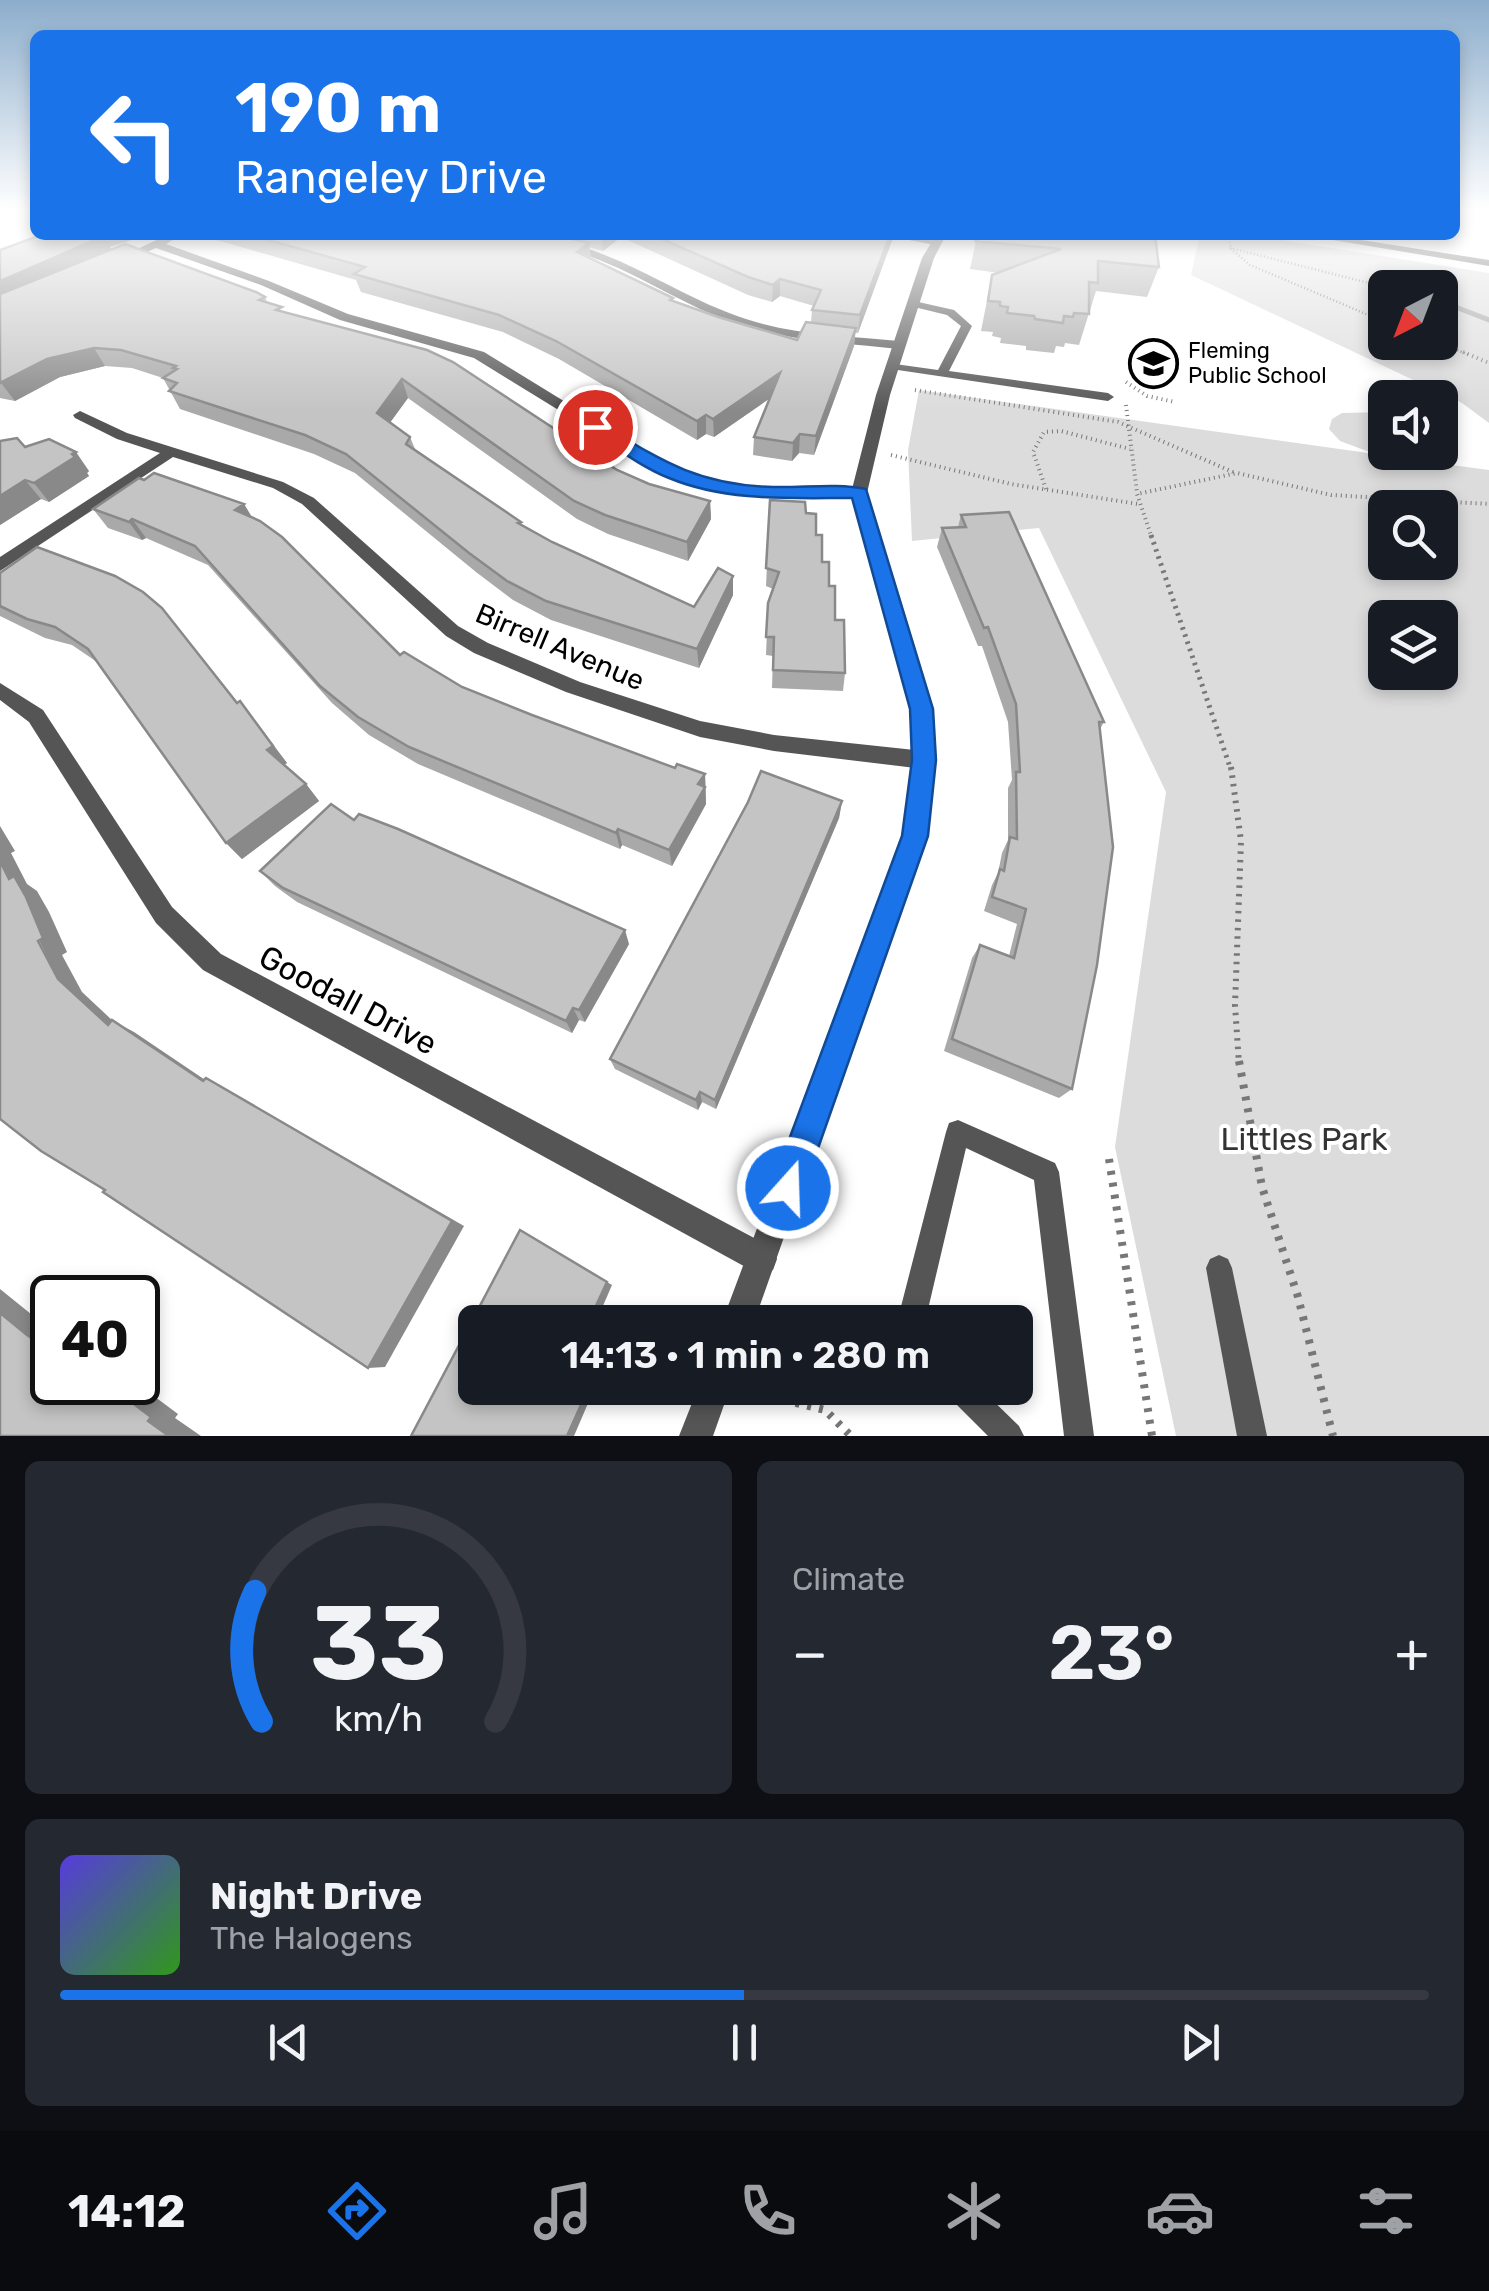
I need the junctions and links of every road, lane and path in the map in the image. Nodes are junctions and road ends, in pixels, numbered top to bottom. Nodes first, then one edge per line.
1 (248, 277) edge
2 (647, 277) edge
3 (924, 277) edge
4 (1274, 277) edge
5 (914, 304) junction
6 (1368, 315) edge
7 (1458, 350) edge
8 (897, 356) junction
9 (1489, 363) edge
10 (942, 374) junction
11 (915, 390) dead end
12 (1108, 397) dead end
13 (1175, 402) dead end
14 (80, 414) dead end
15 (1126, 424) junction
16 (1130, 449) junction
17 (869, 450) junction
18 (170, 453) junction
19 (1237, 473) junction
20 (1046, 490) junction
21 (860, 493) junction
22 (1137, 494) junction
23 (1138, 504) junction
24 (1489, 504) edge
25 (0, 566) edge
26 (0, 690) edge
27 (924, 760) junction
28 (1110, 1159) dead end
29 (762, 1258) junction
30 (1218, 1268) dead end
31 (744, 1305) edge
32 (915, 1305) edge
33 (708, 1405) edge
34 (804, 1405) edge
35 (977, 1405) edge
36 (696, 1436) edge
37 (852, 1436) edge
38 (1009, 1436) edge
39 (1079, 1436) edge
40 (1152, 1436) edge
41 (1252, 1436) edge
42 (1334, 1436) edge

1 - 21 street
2 - 8 street
3 - 5 street
4 - 6 path
5 - 8 street
5 - 10 lane
7 - 9 path
8 - 10 lane
8 - 17 street
10 - 12 lane
11 - 15 path
13 - 15 path
14 - 18 street, Birrell Avenue
15 - 16 path
15 - 19 path
16 - 20 path
16 - 22 path
17 - 20 path
17 - 21 street
18 - 25 street
18 - 27 street, Birrell Avenue
19 - 22 path
19 - 24 path
20 - 23 path
21 - 27 street
22 - 23 path
23 - 42 path
26 - 29 street, Goodall Drive
27 - 29 street
28 - 40 path
29 - 31 street
30 - 41 lane
32 - 39 lane
33 - 36 street
34 - 37 path
35 - 38 lane

